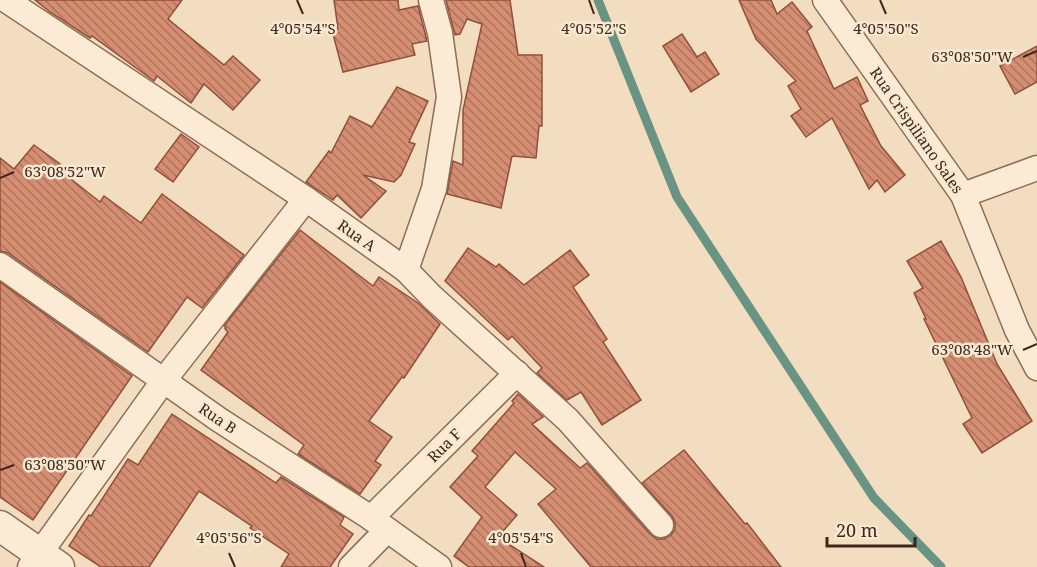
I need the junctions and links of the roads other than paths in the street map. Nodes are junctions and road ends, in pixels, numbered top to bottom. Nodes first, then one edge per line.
1 (6, 0) edge
2 (431, 0) edge
3 (825, 0) edge
4 (1037, 168) edge
5 (963, 195) junction
6 (306, 199) junction
7 (0, 264) edge
8 (406, 270) junction
9 (1037, 368) edge
10 (517, 373) junction
11 (164, 380) junction
12 (379, 524) junction
13 (661, 525) dead end
14 (0, 526) edge
15 (43, 562) edge
16 (351, 567) edge
17 (440, 567) edge

1 - 6 street, Rua A
2 - 8 street
3 - 5 street, Rua Crispiliano Sales
4 - 5 street
5 - 9 street, Rua Crispiliano Sales
6 - 8 street, Rua A
6 - 11 street
7 - 11 street, Rua B
8 - 10 street, Rua A
10 - 12 street, Rua F
10 - 13 street, Rua A
11 - 12 street, Rua B
11 - 15 street
12 - 16 street, Rua F
12 - 17 street, Rua B
14 - 15 street

